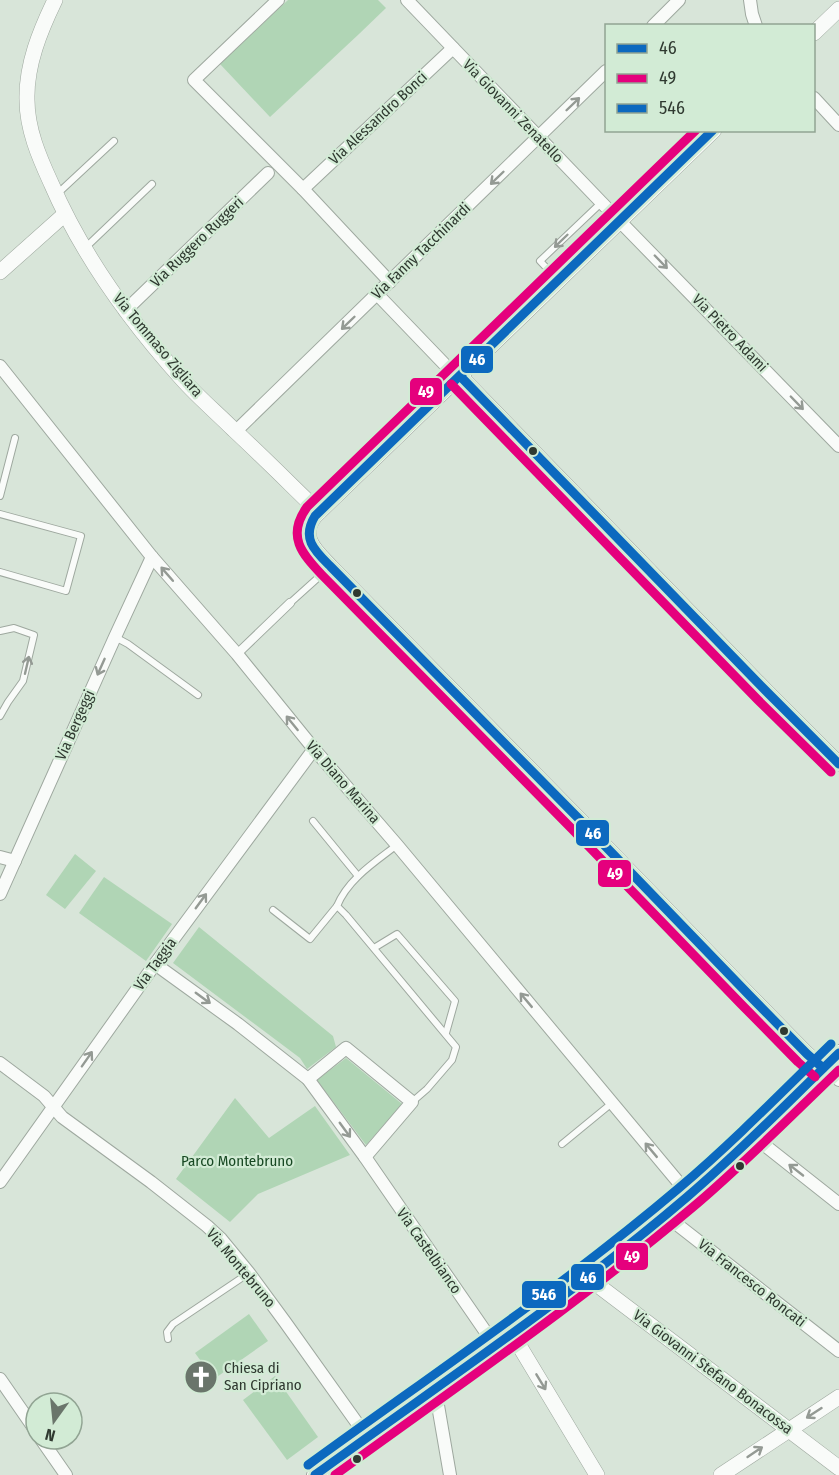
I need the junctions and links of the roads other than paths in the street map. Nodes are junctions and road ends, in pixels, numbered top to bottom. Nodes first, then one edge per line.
1 (55, 0) edge
2 (278, 0) edge
3 (407, 0) edge
4 (679, 0) edge
5 (750, 0) edge
6 (839, 9) edge
7 (655, 24) edge
8 (755, 24) edge
9 (815, 31) edge
10 (453, 48) junction
11 (605, 72) edge
12 (815, 100) edge
13 (839, 125) edge
14 (712, 132) edge
15 (539, 137) junction
16 (114, 141) dead end
17 (268, 173) dead end
18 (152, 184) dead end
19 (303, 189) junction
20 (56, 195) junction
21 (601, 202) junction
22 (65, 214) junction
23 (620, 220) junction
24 (85, 249) junction
25 (0, 272) edge
26 (559, 281) junction
27 (390, 282) junction
28 (377, 294) junction
29 (125, 311) junction
30 (0, 366) edge
31 (455, 373) junction
32 (236, 431) junction
33 (15, 438) dead end
34 (839, 446) edge
35 (0, 496) edge
36 (319, 512) junction
37 (0, 514) edge
38 (152, 557) junction
39 (331, 567) junction
40 (0, 572) edge
41 (290, 603) joint
42 (0, 631) edge
43 (115, 637) junction
44 (237, 654) junction
45 (198, 695) dead end
46 (0, 716) edge
47 (314, 749) junction
48 (839, 764) edge
49 (313, 822) dead end
50 (397, 845) junction
51 (0, 857) edge
52 (15, 861) junction
53 (358, 876) junction
54 (0, 894) edge
55 (337, 906) junction
56 (273, 910) dead end
57 (374, 948) junction
58 (155, 964) junction
59 (446, 1033) junction
60 (839, 1053) edge
61 (0, 1063) edge
62 (823, 1068) junction
63 (308, 1079) junction
64 (839, 1080) edge
65 (412, 1102) junction
66 (612, 1103) junction
67 (54, 1108) junction
68 (753, 1136) junction
69 (562, 1144) dead end
70 (365, 1157) junction
71 (0, 1182) edge
72 (689, 1195) junction
73 (839, 1204) edge
74 (665, 1215) junction
75 (249, 1273) junction
76 (587, 1277) junction
77 (511, 1332) junction
78 (168, 1339) dead end
79 (494, 1344) junction
80 (839, 1351) edge
81 (0, 1379) edge
82 (435, 1388) junction
83 (0, 1389) edge
84 (839, 1397) edge
85 (24, 1414) edge
86 (788, 1430) junction
87 (367, 1437) junction
88 (49, 1451) edge
89 (839, 1468) edge
90 (59, 1475) edge
91 (66, 1475) edge
92 (315, 1475) edge
93 (450, 1475) edge
94 (597, 1475) edge
95 (721, 1475) edge

1 - 20 street, Via Tommaso Zigliara
2 - 19 street
3 - 10 street, Via Giovanni Zenatello
4 - 7 street
5 - 8 street
6 - 9 street
10 - 15 street, Via Giovanni Zenatello
10 - 19 street, Via Alessandro Bonci
15 -> 11 street, Via Fanny Tacchinardi
12 - 13 street
14 - 23 street
15 - 21 street, Via Giovanni Zenatello
15 -> 27 street, Via Fanny Tacchinardi
16 - 20 lane
17 - 29 street, Via Ruggero Ruggeri
18 - 24 lane
19 - 27 street
20 - 22 street, Via Tommaso Zigliara
21 - 23 street, Via Giovanni Zenatello
21 -> 26 lane
22 - 24 street, Via Tommaso Zigliara
22 - 25 street
23 - 26 street
23 -> 34 street, Via Pietro Adami
24 - 29 street, Via Tommaso Zigliara
26 - 31 street
27 - 28 street, Via Fanny Tacchinardi
28 - 31 street
28 -> 32 street, Via Fanny Tacchinardi
29 - 32 street, Via Tommaso Zigliara
30 - 38 street, Via Diano Marina
31 - 36 street
31 - 48 street
32 - 36 street, Via Tommaso Zigliara
33 - 35 lane
36 - 39 street
37 - 40 lane
38 - 43 street, Via Bergeggi
44 -> 38 street, Via Diano Marina
39 - 41 lane
39 - 62 street
41 - 44 street
46 -> 42 lane
43 - 45 lane
43 -> 52 street, Via Bergeggi
47 -> 44 street, Via Diano Marina
47 - 50 street, Via Diano Marina
58 -> 47 street, Via Taggia
49 - 53 lane
50 - 53 lane
66 -> 50 street, Via Diano Marina
51 - 52 street
52 - 54 street, Via Bergeggi
53 - 55 lane
55 - 56 lane
55 - 57 lane
57 - 59 lane
57 - 59 lane
58 -> 63 street, Via Castelbianco
67 -> 58 street, Via Taggia
59 - 65 lane
60 - 62 main road
61 - 67 street, Via Montebruno
62 - 64 street
62 - 68 main road
63 - 65 street
63 -> 70 street, Via Castelbianco
65 - 70 street
66 - 69 lane
72 -> 66 street, Via Diano Marina
67 - 71 street, Via Taggia
67 - 75 street, Via Montebruno
68 - 72 main road
73 -> 68 street
70 - 79 street, Via Castelbianco
72 - 74 main road
74 - 76 main road
74 - 80 street, Via Francesco Roncati
75 - 78 lane
75 - 87 street, Via Montebruno
76 - 77 main road
76 - 86 street, Via Giovanni Stefano Bonacossa
77 - 79 main road
77 -> 94 street
79 - 82 main road
81 - 85 street
82 - 87 main road
82 - 93 street
83 - 90 street
84 -> 86 street
86 - 89 street, Via Giovanni Stefano Bonacossa
95 -> 86 street
87 - 92 main road
88 - 91 street

